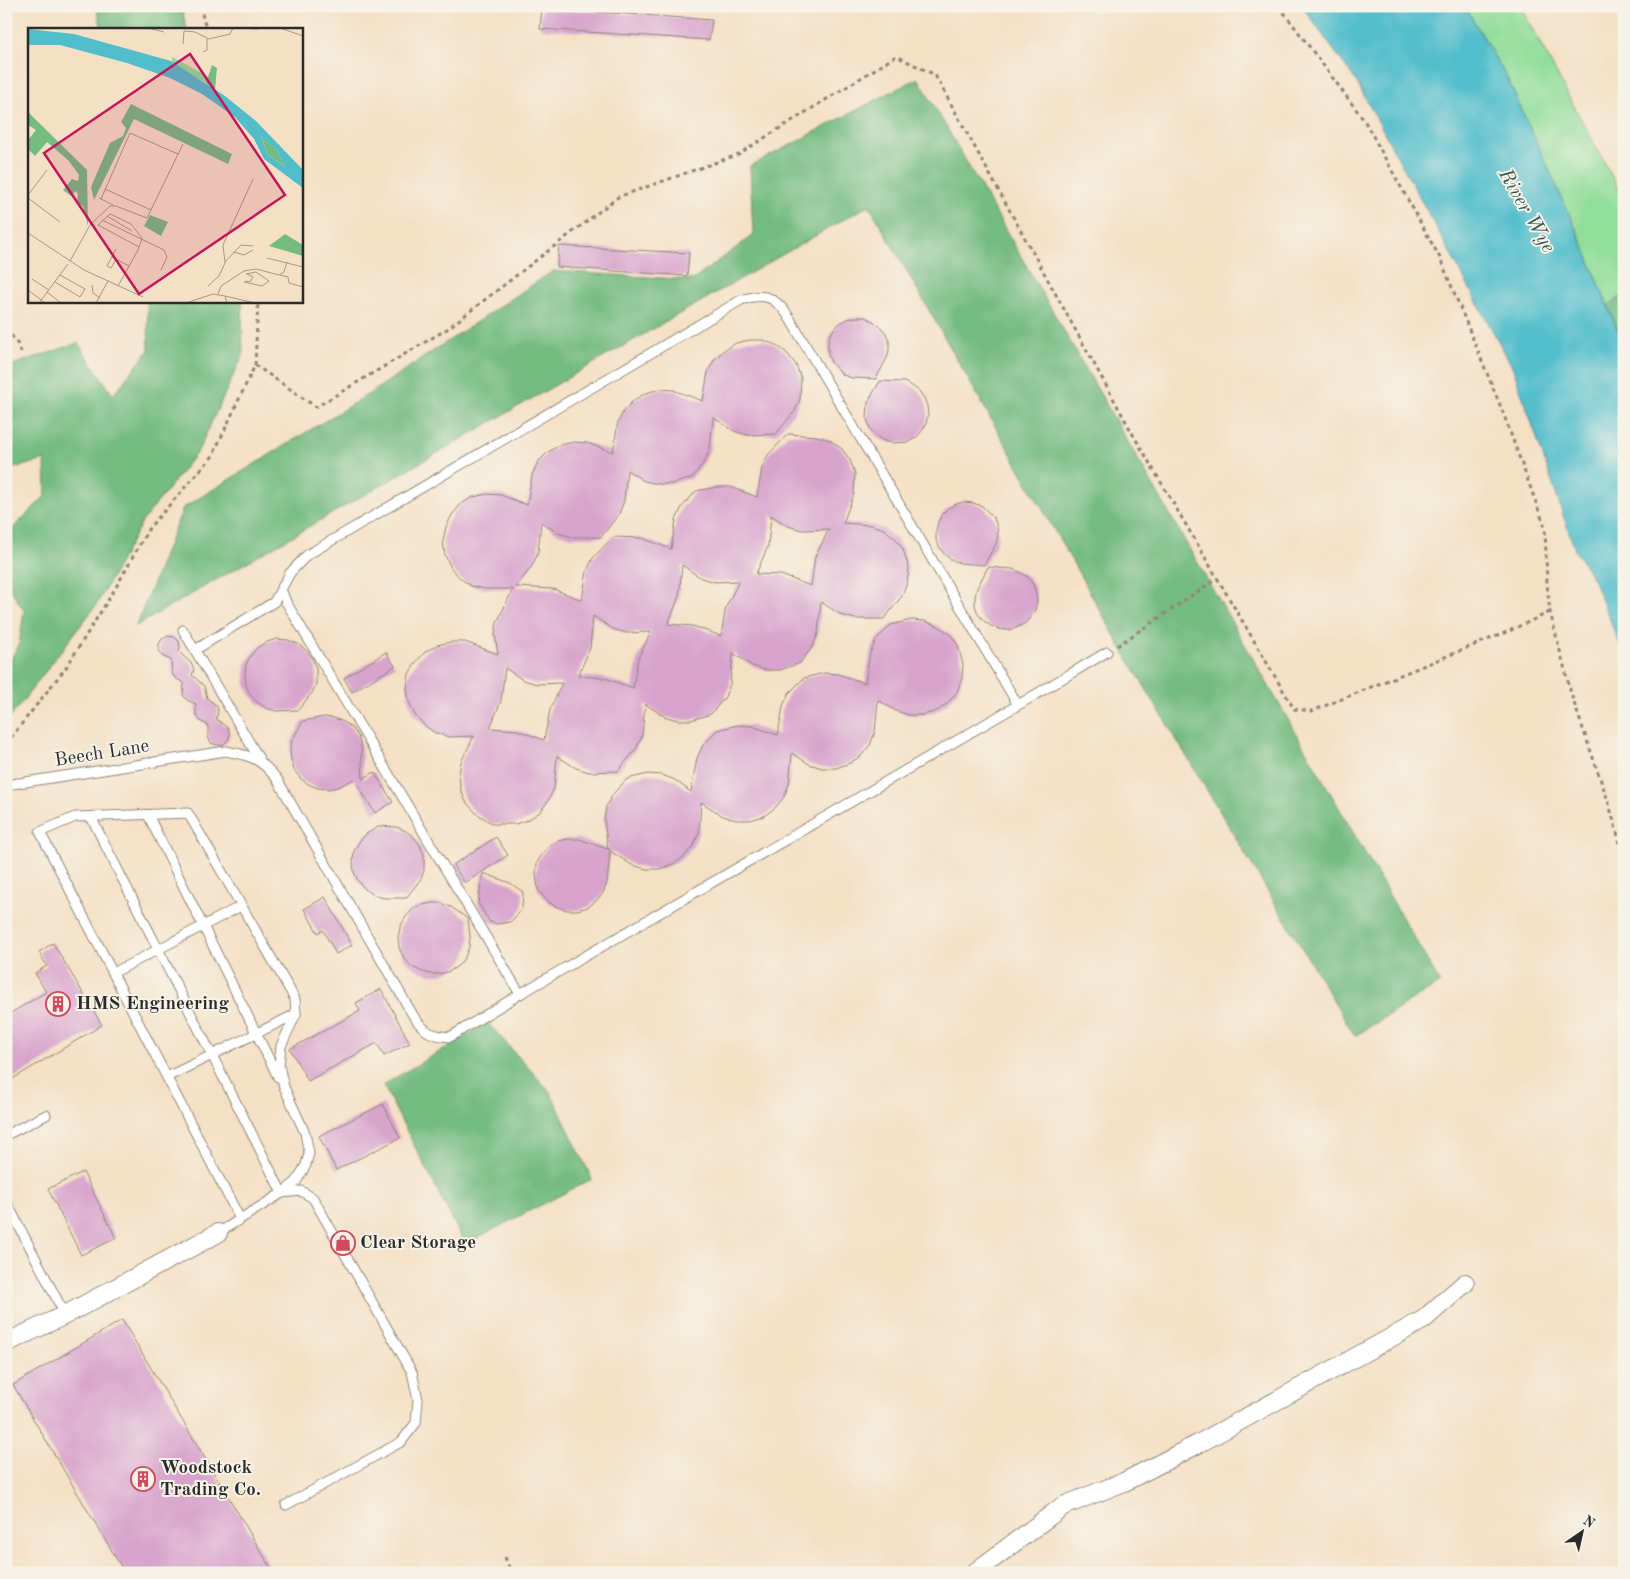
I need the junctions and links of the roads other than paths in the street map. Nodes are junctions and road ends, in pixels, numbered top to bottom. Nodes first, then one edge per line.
1 (281, 589) junction
2 (183, 630) dead end
3 (195, 650) junction
4 (1107, 652) road end
5 (1018, 705) junction
6 (263, 764) junction
7 (6, 785) edge
8 (148, 815) junction
9 (91, 817) junction
10 (241, 906) junction
11 (203, 926) junction
12 (158, 949) junction
13 (113, 973) junction
14 (520, 994) junction
15 (296, 1014) junction
16 (257, 1033) junction
17 (212, 1055) junction
18 (167, 1077) junction
19 (284, 1087) junction
20 (46, 1115) dead end
21 (6, 1135) edge
22 (282, 1193) junction
23 (6, 1201) edge
24 (240, 1219) junction
25 (218, 1233) joint
26 (1465, 1284) dead end
27 (65, 1315) junction
28 (6, 1343) edge
29 (286, 1505) dead end
30 (974, 1573) edge

1 - 3 lane
1 - 5 lane
1 - 14 lane
2 - 3 lane
3 - 6 lane
4 - 5 lane
5 - 14 lane
6 - 7 lane, Beech Lane
6 - 14 lane
8 - 9 lane
8 - 10 lane
8 - 11 lane
9 - 12 lane
9 - 13 lane
10 - 11 lane
10 - 15 lane
11 - 12 lane
11 - 16 lane
12 - 13 lane
12 - 17 lane
13 - 18 lane
15 - 16 lane
15 - 19 lane
16 - 17 lane
16 - 19 lane
17 - 18 lane
17 - 22 lane
18 - 24 lane
19 - 22 lane
20 - 21 lane
22 - 24 lane
22 - 29 lane
23 - 27 lane
24 - 25 lane
25 - 27 street
26 - 30 street
27 - 28 street

